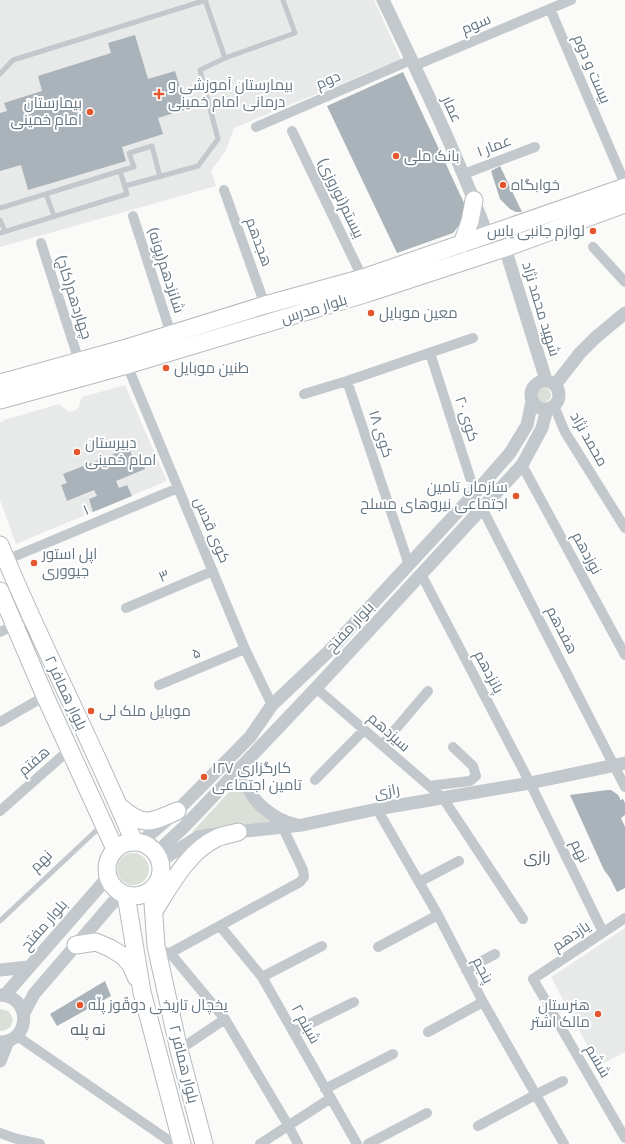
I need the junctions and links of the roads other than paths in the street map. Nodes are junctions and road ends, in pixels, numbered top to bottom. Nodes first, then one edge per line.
1 (206, 0) edge
2 (283, 0) edge
3 (382, 0) edge
4 (571, 0) edge
5 (550, 9) junction
6 (225, 58) junction
7 (413, 63) junction
8 (0, 74) edge
9 (256, 127) dead end
10 (292, 131) dead end
11 (535, 147) dead end
12 (120, 171) junction
13 (464, 174) junction
14 (160, 176) junction
15 (625, 185) edge
16 (125, 186) junction
17 (224, 190) dead end
18 (46, 194) junction
19 (474, 200) junction
20 (625, 204) edge
21 (0, 208) edge
22 (54, 216) junction
23 (133, 216) dead end
24 (0, 220) edge
25 (2, 232) edge
26 (487, 234) junction
27 (41, 243) dead end
28 (462, 244) junction
29 (593, 247) dead end
30 (505, 248) junction
31 (625, 282) edge
32 (366, 285) junction
33 (265, 305) junction
34 (625, 313) edge
35 (171, 334) junction
36 (473, 338) dead end
37 (430, 353) junction
38 (125, 360) junction
39 (79, 361) junction
40 (347, 381) junction
41 (551, 383) junction
42 (304, 394) dead end
43 (0, 396) edge
44 (532, 401) junction
45 (551, 407) junction
46 (522, 465) junction
47 (178, 488) junction
48 (475, 493) junction
49 (482, 508) junction
50 (624, 524) edge
51 (3, 552) edge
52 (409, 565) junction
53 (213, 571) junction
54 (421, 574) junction
55 (0, 591) edge
56 (383, 593) junction
57 (394, 604) junction
58 (126, 608) dead end
59 (31, 618) junction
60 (7, 629) edge
61 (244, 649) junction
62 (625, 655) edge
63 (159, 685) dead end
64 (316, 688) junction
65 (428, 691) dead end
66 (45, 696) junction
67 (272, 705) junction
68 (0, 722) edge
69 (364, 730) junction
70 (382, 745) junction
71 (453, 747) dead end
72 (69, 750) junction
73 (248, 760) junction
74 (620, 764) edge
75 (315, 780) dead end
76 (530, 783) junction
77 (429, 786) junction
78 (625, 787) edge
79 (443, 798) junction
80 (120, 807) junction
81 (377, 809) junction
82 (0, 811) edge
83 (174, 814) junction
84 (104, 823) junction
85 (302, 825) junction
86 (184, 827) junction
87 (283, 828) junction
88 (238, 832) junction
89 (137, 842) junction
90 (115, 849) junction
91 (158, 857) junction
92 (459, 861) dead end
93 (108, 877) junction
94 (419, 882) junction
95 (152, 889) junction
96 (124, 894) junction
97 (154, 910) junction
98 (438, 915) junction
99 (625, 918) edge
100 (523, 919) dead end
101 (0, 922) edge
102 (220, 926) junction
103 (603, 932) junction
104 (76, 945) junction
105 (322, 946) dead end
106 (378, 947) dead end
107 (164, 951) junction
108 (495, 954) dead end
109 (28, 967) junction
110 (0, 970) edge
111 (466, 970) junction
112 (262, 977) junction
113 (533, 978) joint
114 (142, 992) junction
115 (2, 994) edge
116 (354, 1002) dead end
117 (483, 1002) junction
118 (24, 1013) junction
119 (225, 1019) junction
120 (293, 1032) junction
121 (428, 1032) dead end
122 (8, 1040) edge
123 (179, 1050) junction
124 (393, 1054) dead end
125 (0, 1061) edge
126 (563, 1081) dead end
127 (325, 1089) junction
128 (535, 1095) junction
129 (331, 1098) junction
130 (427, 1114) dead end
131 (288, 1125) junction
132 (478, 1126) dead end
133 (0, 1133) edge
134 (625, 1138) edge
135 (206, 1143) edge
136 (40, 1144) edge
137 (174, 1144) edge
138 (182, 1144) edge
139 (260, 1144) edge
140 (298, 1144) edge
141 (357, 1144) edge
142 (368, 1144) edge
143 (564, 1144) edge

1 - 6 lane
1 - 8 lane
2 - 6 lane
3 - 7 street, عمار
4 - 5 street, سوم
5 - 7 street, سوم
5 - 15 street, بیست و دوم
6 - 14 lane
7 - 9 street, دوم
7 - 13 street, عمار
10 - 32 street, بیستم(نوروزی)
11 - 13 street, عمار ۱
12 - 14 lane
12 - 16 lane
12 - 18 lane
13 - 19 street, عمار
14 - 16 lane
15 - 26 main road, بلوار مدرس
16 - 22 lane
17 - 33 street, هجدهم
18 - 21 lane
18 - 22 lane
19 - 26 street, عمار
19 - 28 main road
20 - 30 main road, بلوار مدرس
22 - 25 lane
23 - 35 street, شانزدهم(پونه)
24 - 25 lane
26 - 28 main road, بلوار مدرس
27 - 39 street, چهاردهم(کاج)
28 - 32 main road, بلوار مدرس
29 - 31 street
30 - 32 main road, بلوار مدرس
30 - 41 street, شهید محمد نژاد
32 - 33 main road, بلوار مدرس
32 - 38 main road, بلوار مدرس
33 - 35 main road, بلوار مدرس
34 - 41 street
35 - 38 main road, بلوار مدرس
36 - 37 street
37 - 40 street
37 - 48 street, کوی ۲۰
38 - 39 main road, بلوار مدرس
38 - 43 main road, بلوار مدرس
38 - 47 street, کوی قدس
39 - 43 main road, بلوار مدرس
40 - 42 street
40 - 52 street, کوی ۱۸
41 - 44 street
41 - 45 street
44 - 45 street
44 - 48 street, بلوار مفتح
45 - 46 street, بلوار مفتح
45 - 50 street, محمد نژاد
46 - 49 street, بلوار مفتح
46 - 62 street, نوزدهم
47 - 51 street, ۱
47 - 53 street, کوی قدس
48 - 52 street, بلوار مفتح
49 - 54 street, بلوار مفتح
49 - 74 street, هفدهم
51 - 59 main road, بلوار همافر ۲
52 - 56 street, بلوار مفتح
53 - 58 street, ۳
53 - 61 street, کوی قدس
54 - 57 street, بلوار مفتح
54 - 76 street, پانزدهم
55 - 60 main road, بلوار همافر ۲
56 - 57 street
56 - 67 street, بلوار مفتح
57 - 64 street, بلوار مفتح
59 - 60 street
59 - 80 main road, بلوار همافر ۲
60 - 66 main road, بلوار همافر ۲
61 - 63 street, ۵
61 - 67 street, کوی قدس
64 - 69 street, سیزدهم
64 - 73 street, بلوار مفتح
65 - 70 street
66 - 68 street
66 - 72 main road, بلوار همافر ۲
67 - 83 street, بلوار مفتح
69 - 70 street, سیزدهم
69 - 75 street
70 - 77 street, سیزدهم
71 - 77 street
72 - 82 street, هفتم
72 - 84 main road, بلوار همافر ۲
73 - 85 street
73 - 86 street, بلوار مفتح
74 - 76 street, رازی
74 - 78 street
76 - 79 street, رازی
76 - 103 street, نهم
77 - 79 street, سیزدهم
79 - 81 street, رازی
79 - 100 street, سیزدهم
80 - 83 main road
80 - 89 main road, بلوار همافر ۲
81 - 85 street, رازی
81 - 94 street, پنجم
83 - 86 street
83 - 89 street, بلوار مفتح
84 - 90 main road, بلوار همافر ۲
84 - 101 lane, نهم
85 - 87 street, رازی
86 - 91 street, بلوار مفتح
87 - 88 street, رازی
87 - 102 street
88 - 91 street, رازی
88 - 97 main road
89 - 90 main road
89 - 91 main road
90 - 93 main road
91 - 95 main road
92 - 94 street
93 - 96 main road
93 - 109 street, بلوار مفتح
94 - 98 street, پنجم
95 - 96 main road
95 - 97 main road, بلوار همافر ۲
96 - 104 street
96 - 114 main road, بلوار همافر ۲
97 - 107 main road, بلوار همافر ۲
98 - 106 street
98 - 111 street, پنجم
99 - 103 street, یازدهم
102 - 107 street
102 - 112 street, شبنم ۲
103 - 113 street, یازدهم
104 - 114 main road
104 - 118 street
105 - 112 street
107 - 119 street
107 - 123 main road, بلوار همافر ۲
108 - 111 street
109 - 110 street
109 - 115 street, بلوار مفتح
111 - 117 street, پنجم
112 - 120 street, شبنم ۲
113 - 134 street, ششم
114 - 138 main road, بلوار همافر ۲
115 - 118 street
116 - 120 street
117 - 121 street
117 - 128 street, پنجم
118 - 122 street
119 - 123 street
119 - 131 street
120 - 127 street, شبنم ۲
122 - 125 street
122 - 137 street
123 - 135 main road, بلوار همافر ۲
124 - 127 street
126 - 128 street
127 - 129 street, شبنم ۲
128 - 132 street
128 - 143 street, پنجم
129 - 131 street
129 - 141 street, شبنم ۲
130 - 142 street
131 - 139 street
131 - 140 street
133 - 136 street

